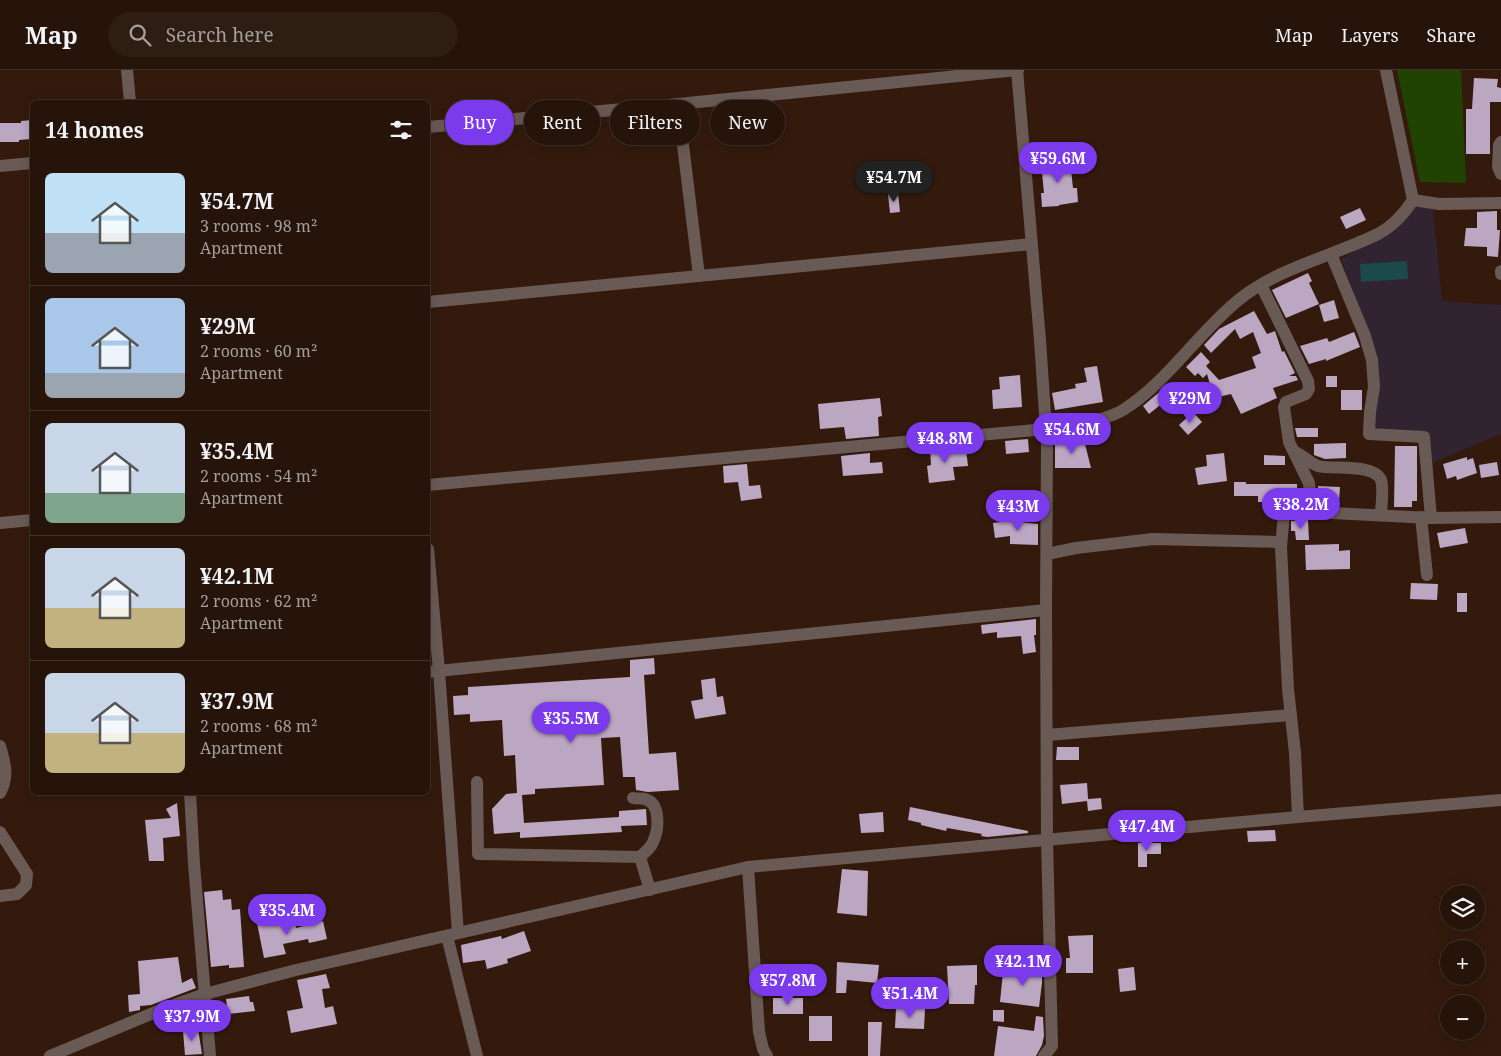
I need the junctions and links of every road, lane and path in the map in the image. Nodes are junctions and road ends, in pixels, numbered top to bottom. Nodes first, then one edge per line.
1 (127, 70) edge
2 (1017, 70) edge
3 (1386, 70) edge
4 (130, 100) edge
5 (700, 102) edge
6 (610, 110) edge
7 (430, 126) edge
8 (1501, 142) edge
9 (683, 145) edge
10 (30, 164) edge
11 (0, 166) edge
12 (1501, 174) edge
13 (1413, 200) junction
14 (1501, 203) edge
15 (1031, 244) junction
16 (1331, 254) junction
17 (699, 276) junction
18 (1261, 285) junction
19 (430, 302) edge
20 (1046, 429) junction
21 (1295, 452) junction
22 (430, 485) edge
23 (1312, 512) junction
24 (1380, 515) junction
25 (1501, 517) edge
26 (1426, 518) junction
27 (30, 520) edge
28 (0, 523) edge
29 (1282, 542) junction
30 (1047, 554) junction
31 (1427, 575) dead end
32 (430, 598) edge
33 (1046, 610) junction
34 (433, 672) edge
35 (1291, 715) junction
36 (1047, 735) junction
37 (0, 746) edge
38 (477, 782) dead end
39 (0, 793) edge
40 (190, 795) edge
41 (633, 798) dead end
42 (1501, 800) edge
43 (1298, 817) junction
44 (0, 832) edge
45 (1047, 840) junction
46 (640, 857) junction
47 (748, 867) junction
48 (650, 890) junction
49 (0, 896) edge
50 (452, 934) junction
51 (205, 994) junction
52 (50, 1056) edge
53 (210, 1056) edge
54 (477, 1056) edge
55 (767, 1056) edge
56 (1044, 1056) edge

1 - 4 street
2 - 5 street
2 - 15 street
3 - 13 street
6 - 7 street
8 - 12 street
9 - 17 street
10 - 11 street
13 - 14 street
13 - 16 street
15 - 17 street
15 - 20 street
16 - 18 street
16 - 26 street
17 - 19 street
18 - 20 street
18 - 21 street
20 - 22 street
20 - 30 street
21 - 23 street
21 - 24 street
23 - 24 street
23 - 29 street
24 - 26 street
25 - 26 street
26 - 31 street
27 - 28 street
29 - 30 street
29 - 35 street
30 - 33 street
32 - 34 street
33 - 34 street
33 - 36 street
34 - 50 street
35 - 36 street
35 - 43 street
36 - 45 street
37 - 39 street
38 - 46 street
40 - 51 street
41 - 46 street
42 - 43 street
43 - 45 street
44 - 49 street
45 - 47 street
45 - 56 street
46 - 48 street
47 - 48 street
47 - 55 street
48 - 50 street
50 - 51 street
50 - 54 street
51 - 52 street
51 - 53 street

